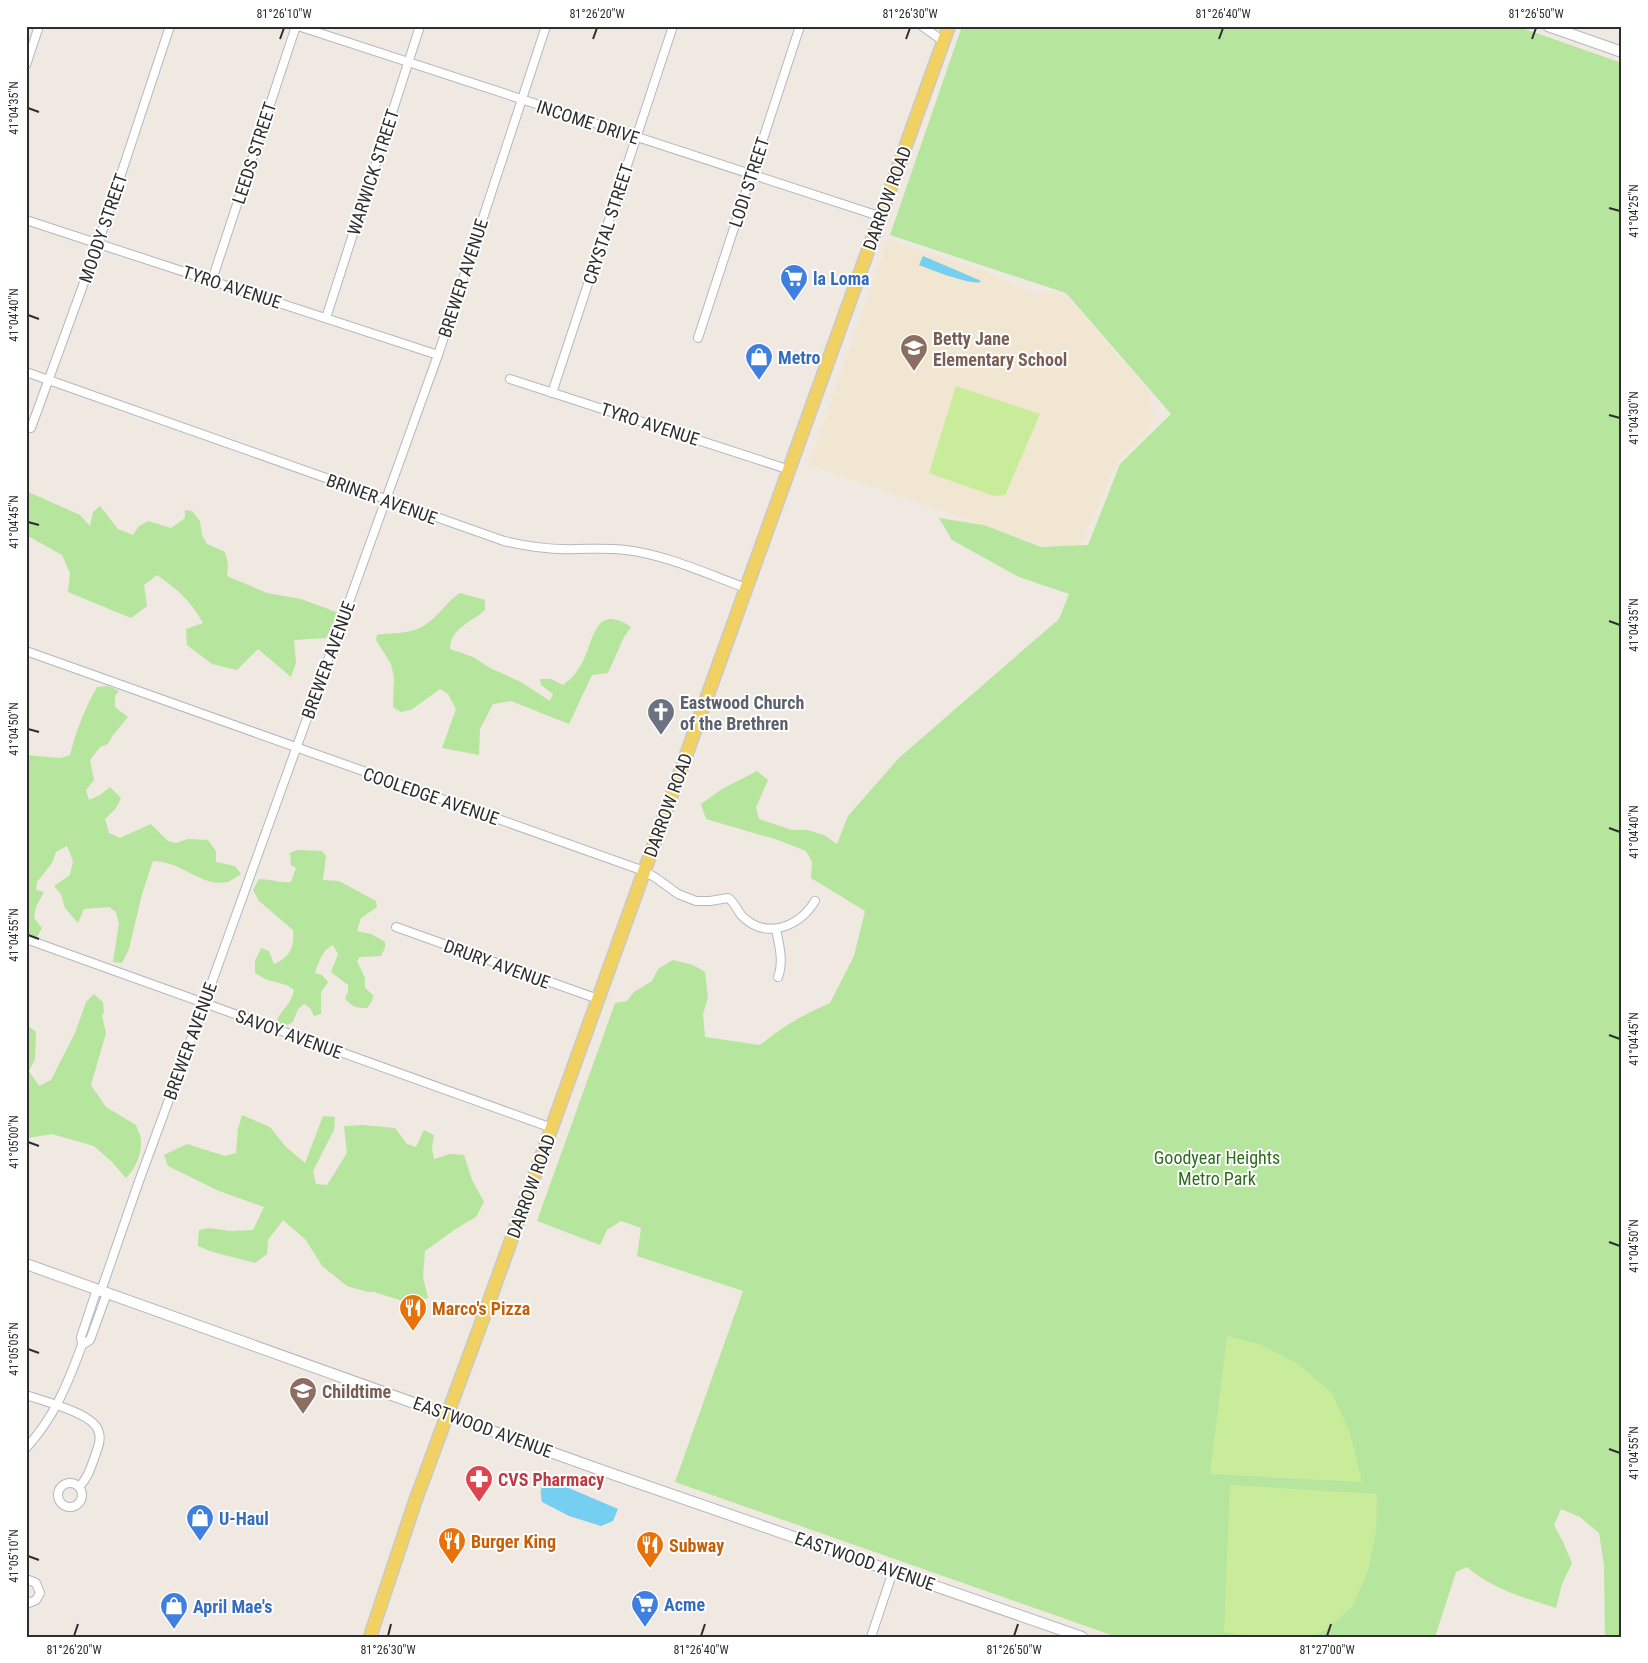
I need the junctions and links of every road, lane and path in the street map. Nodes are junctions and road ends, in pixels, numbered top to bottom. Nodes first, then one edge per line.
1 (39, 26) edge
2 (170, 26) edge
3 (297, 26) edge
4 (420, 26) edge
5 (546, 26) edge
6 (673, 26) edge
7 (800, 26) edge
8 (922, 26) edge
9 (948, 26) edge
10 (1548, 26) edge
11 (943, 41) junction
12 (1622, 52) edge
13 (409, 62) junction
14 (26, 65) edge
15 (522, 100) junction
16 (637, 137) junction
17 (751, 175) junction
18 (879, 216) junction
19 (26, 220) edge
20 (98, 244) junction
21 (212, 280) junction
22 (326, 318) junction
23 (698, 338) dead end
24 (438, 355) junction
25 (26, 372) edge
26 (510, 380) dead end
27 (50, 381) junction
28 (552, 393) junction
29 (31, 428) dead end
30 (790, 470) junction
31 (386, 500) junction
32 (746, 588) junction
33 (26, 651) edge
34 (296, 749) junction
35 (644, 872) junction
36 (815, 901) dead end
37 (396, 927) dead end
38 (776, 929) junction
39 (26, 939) edge
40 (778, 977) dead end
41 (598, 999) junction
42 (204, 1004) junction
43 (552, 1128) junction
44 (26, 1264) edge
45 (102, 1291) junction
46 (26, 1396) edge
47 (57, 1406) junction
48 (448, 1414) junction
49 (26, 1448) edge
50 (79, 1487) dead end
51 (893, 1571) junction
52 (26, 1579) edge
53 (26, 1604) edge
54 (370, 1637) edge
55 (872, 1637) edge
56 (1082, 1637) edge

1 - 14 street
2 - 20 street, MOODY STREET
3 - 13 street, INCOME DRIVE
3 - 21 street, LEEDS STREET
4 - 13 street, WARWICK STREET
5 - 15 street, BREWER AVENUE
6 - 16 street, CRYSTAL STREET
7 - 17 street, LODI STREET
8 - 11 street
9 - 11 main road, DARROW ROAD
10 - 12 street
11 - 18 main road, DARROW ROAD
13 - 15 street, INCOME DRIVE
13 - 22 street, WARWICK STREET
15 - 16 street, INCOME DRIVE
15 - 24 street, BREWER AVENUE
16 - 17 street, INCOME DRIVE
16 - 28 street, CRYSTAL STREET
17 - 18 street, INCOME DRIVE
17 - 23 street, LODI STREET
18 - 30 main road, DARROW ROAD
19 - 20 street, TYRO AVENUE
20 - 21 street, TYRO AVENUE
20 - 27 street, MOODY STREET
21 - 22 street, TYRO AVENUE
22 - 24 street, TYRO AVENUE
24 - 31 street, BREWER AVENUE
25 - 27 street, BRINER AVENUE
26 - 28 street, TYRO AVENUE
27 - 29 street, MOODY STREET
27 - 31 street, BRINER AVENUE
28 - 30 street, TYRO AVENUE
30 - 32 main road, DARROW ROAD
31 - 32 street, BRINER AVENUE
31 - 34 street, BREWER AVENUE
32 - 35 main road, DARROW ROAD
33 - 34 street, COOLEDGE AVENUE
34 - 35 street, COOLEDGE AVENUE
34 - 42 street, BREWER AVENUE
35 - 38 street, COOLEDGE AVENUE
35 - 41 main road, DARROW ROAD
36 - 38 street
37 - 41 street, DRURY AVENUE
38 - 40 street
39 - 42 street, SAVOY AVENUE
41 - 43 main road, DARROW ROAD
42 - 43 street, SAVOY AVENUE
42 - 45 street, BREWER AVENUE
43 - 48 main road, DARROW ROAD
44 - 45 street, EASTWOOD AVENUE
45 - 47 street, BREWER AVENUE
45 - 48 street, EASTWOOD AVENUE
46 - 47 street
47 - 49 street, BREWER AVENUE
47 - 50 street
48 - 51 street, EASTWOOD AVENUE
48 - 54 main road, DARROW ROAD
51 - 55 street
51 - 56 street, EASTWOOD AVENUE
52 - 53 street

